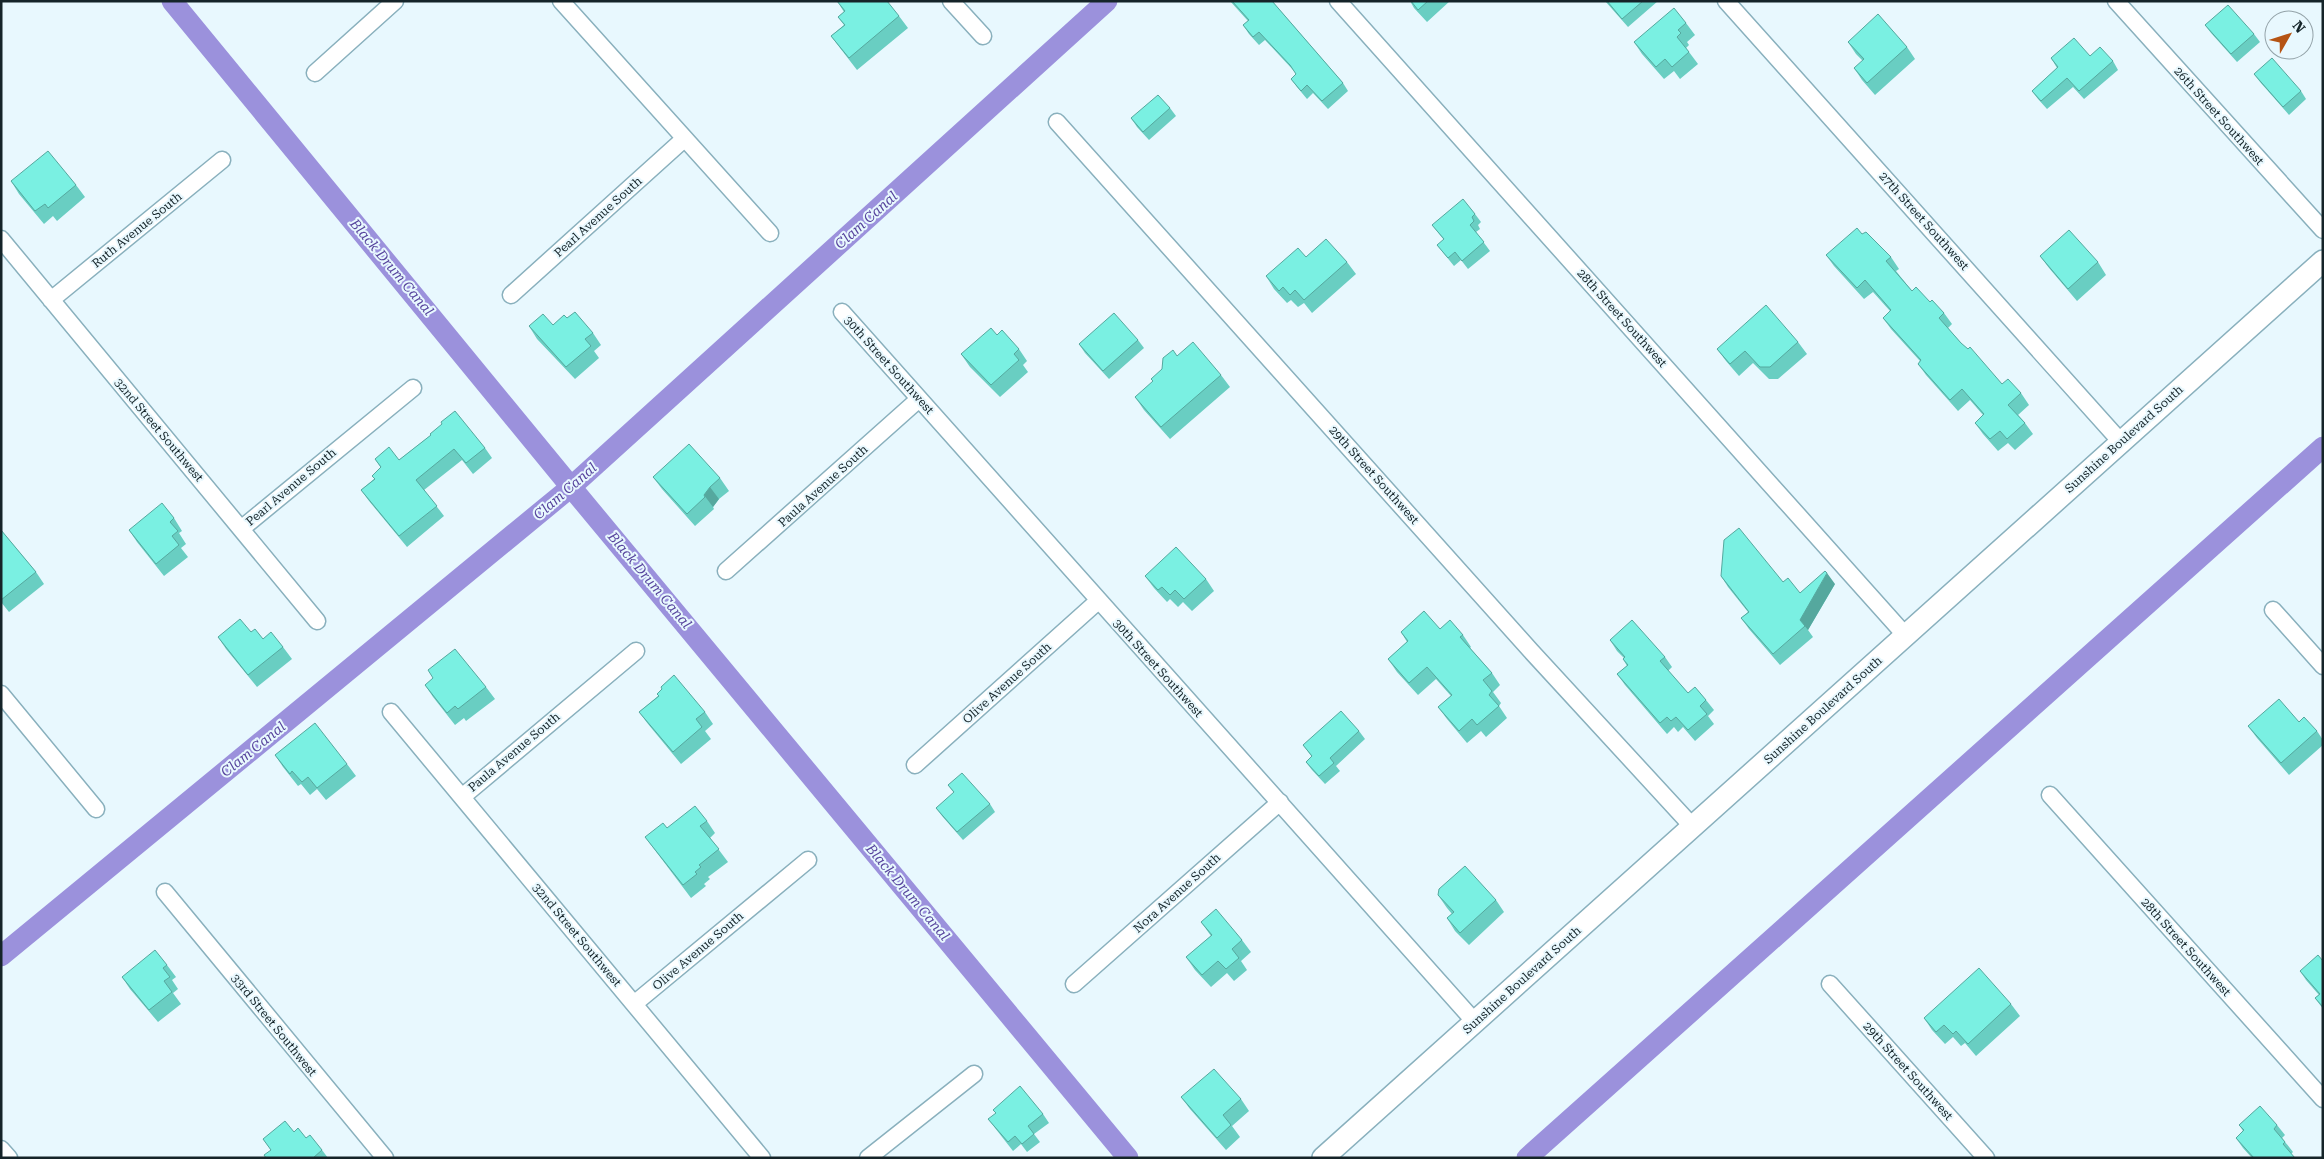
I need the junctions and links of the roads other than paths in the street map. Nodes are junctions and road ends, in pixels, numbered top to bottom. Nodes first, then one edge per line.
1 (395, 1) edge
2 (561, 1) edge
3 (951, 1) edge
4 (1338, 1) edge
5 (1726, 1) edge
6 (2116, 1) edge
7 (983, 36) dead end
8 (315, 73) dead end
9 (1057, 122) dead end
10 (684, 139) junction
11 (222, 160) dead end
12 (2323, 230) edge
13 (770, 233) dead end
14 (1, 239) edge
15 (2323, 261) edge
16 (511, 295) dead end
17 (51, 300) junction
18 (842, 312) dead end
19 (412, 388) dead end
20 (919, 399) junction
21 (2121, 442) junction
22 (241, 529) junction
23 (726, 571) dead end
24 (1098, 601) junction
25 (2274, 610) dead end
26 (317, 621) dead end
27 (1906, 636) junction
28 (636, 651) dead end
29 (2323, 666) edge
30 (1, 694) edge
31 (391, 712) dead end
32 (915, 765) dead end
33 (2050, 794) dead end
34 (462, 797) junction
35 (1280, 802) junction
36 (96, 809) dead end
37 (1692, 826) junction
38 (808, 860) dead end
39 (165, 892) dead end
40 (1074, 984) dead end
41 (1830, 984) dead end
42 (634, 1004) junction
43 (1476, 1022) junction
44 (974, 1074) dead end
45 (2323, 1099) edge
46 (1, 1149) edge
47 (9, 1158) edge
48 (385, 1158) edge
49 (762, 1158) edge
50 (868, 1158) edge
51 (1323, 1158) edge
52 (1986, 1158) edge

1 - 8 street
2 - 10 street
3 - 7 street
4 - 27 street, 28th Street Southwest
5 - 21 street, 27th Street Southwest
6 - 12 street, 26th Street Southwest
9 - 37 street, 29th Street Southwest
10 - 13 street
10 - 16 street, Pearl Avenue South
11 - 17 street, Ruth Avenue South
14 - 17 street, 32nd Street Southwest
15 - 21 street, Sunshine Boulevard South
17 - 22 street, 32nd Street Southwest
18 - 20 street, 30th Street Southwest
19 - 22 street, Pearl Avenue South
20 - 23 street, Paula Avenue South
20 - 24 street, 30th Street Southwest
21 - 27 street, Sunshine Boulevard South
22 - 26 street, 32nd Street Southwest
24 - 32 street, Olive Avenue South
24 - 35 street, 30th Street Southwest
25 - 29 street
27 - 37 street, Sunshine Boulevard South
28 - 34 street, Paula Avenue South
30 - 36 street
31 - 34 street, 32nd Street Southwest
33 - 45 street, 28th Street Southwest
34 - 42 street, 32nd Street Southwest
35 - 40 street, Nora Avenue South
35 - 43 street, 30th Street Southwest
37 - 43 street, Sunshine Boulevard South
38 - 42 street, Olive Avenue South
39 - 48 street, 33rd Street Southwest
41 - 52 street, 29th Street Southwest
42 - 49 street, 32nd Street Southwest
43 - 51 street, Sunshine Boulevard South
44 - 50 street
46 - 47 street

